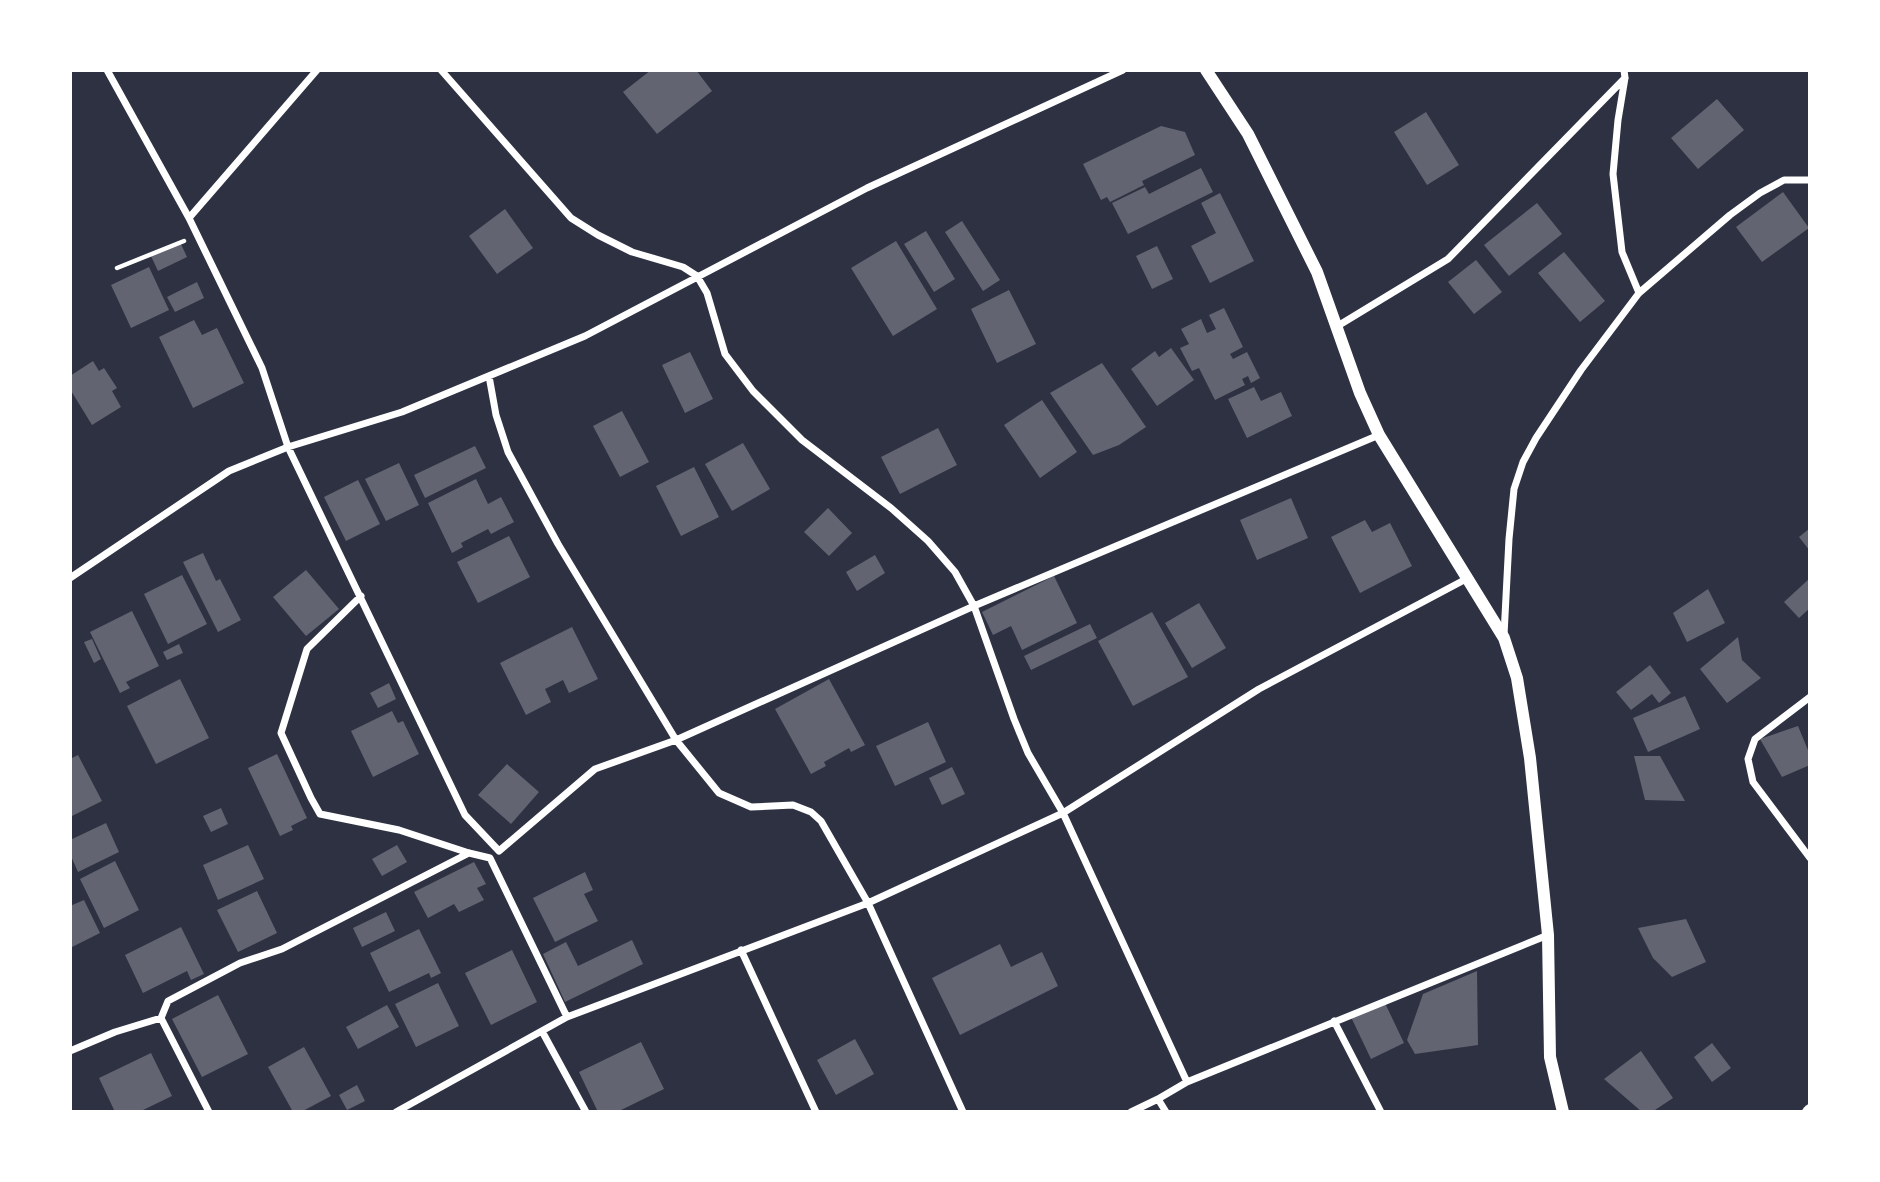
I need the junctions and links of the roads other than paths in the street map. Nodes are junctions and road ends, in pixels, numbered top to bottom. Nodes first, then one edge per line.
1 (107, 70) edge
2 (317, 70) edge
3 (441, 70) edge
4 (1122, 70) edge
5 (1206, 70) edge
6 (1625, 74) edge
7 (1810, 180) edge
8 (189, 218) junction
9 (697, 276) junction
10 (1639, 293) junction
11 (1336, 327) junction
12 (489, 376) junction
13 (1378, 435) junction
14 (288, 447) junction
15 (70, 578) edge
16 (1468, 578) junction
17 (361, 596) junction
18 (974, 607) junction
19 (1504, 638) junction
20 (1810, 697) edge
21 (676, 740) junction
22 (1063, 813) junction
23 (470, 853) junction
24 (1810, 858) edge
25 (868, 903) junction
26 (1548, 935) junction
27 (741, 950) junction
28 (567, 1017) junction
29 (161, 1018) junction
30 (1334, 1021) junction
31 (542, 1032) junction
32 (71, 1048) edge
33 (1187, 1082) junction
34 (1158, 1099) junction
35 (209, 1112) edge
36 (396, 1112) edge
37 (586, 1112) edge
38 (816, 1112) edge
39 (962, 1112) edge
40 (1131, 1112) edge
41 (1166, 1112) edge
42 (1381, 1112) edge
43 (1563, 1112) edge

1 - 8 street
2 - 8 street
3 - 9 street
4 - 9 street
5 - 11 street
6 - 10 street
6 - 11 street
7 - 10 street
8 - 14 street
9 - 12 street
9 - 18 street
10 - 19 street
11 - 13 street
12 - 14 street
12 - 21 street
13 - 16 street
13 - 18 street
14 - 15 street
14 - 17 street
16 - 19 street
16 - 22 street
17 - 21 street
17 - 23 street
18 - 21 street
18 - 22 street
19 - 26 street
20 - 24 street
21 - 25 street
22 - 25 street
22 - 33 street
23 - 28 street
23 - 29 street
25 - 27 street
25 - 39 street
26 - 30 street
26 - 43 street
27 - 28 street
27 - 38 street
28 - 31 street
29 - 32 street
29 - 35 street
30 - 33 street
30 - 42 street
31 - 36 street
31 - 37 street
33 - 34 street
34 - 40 street
34 - 41 street

